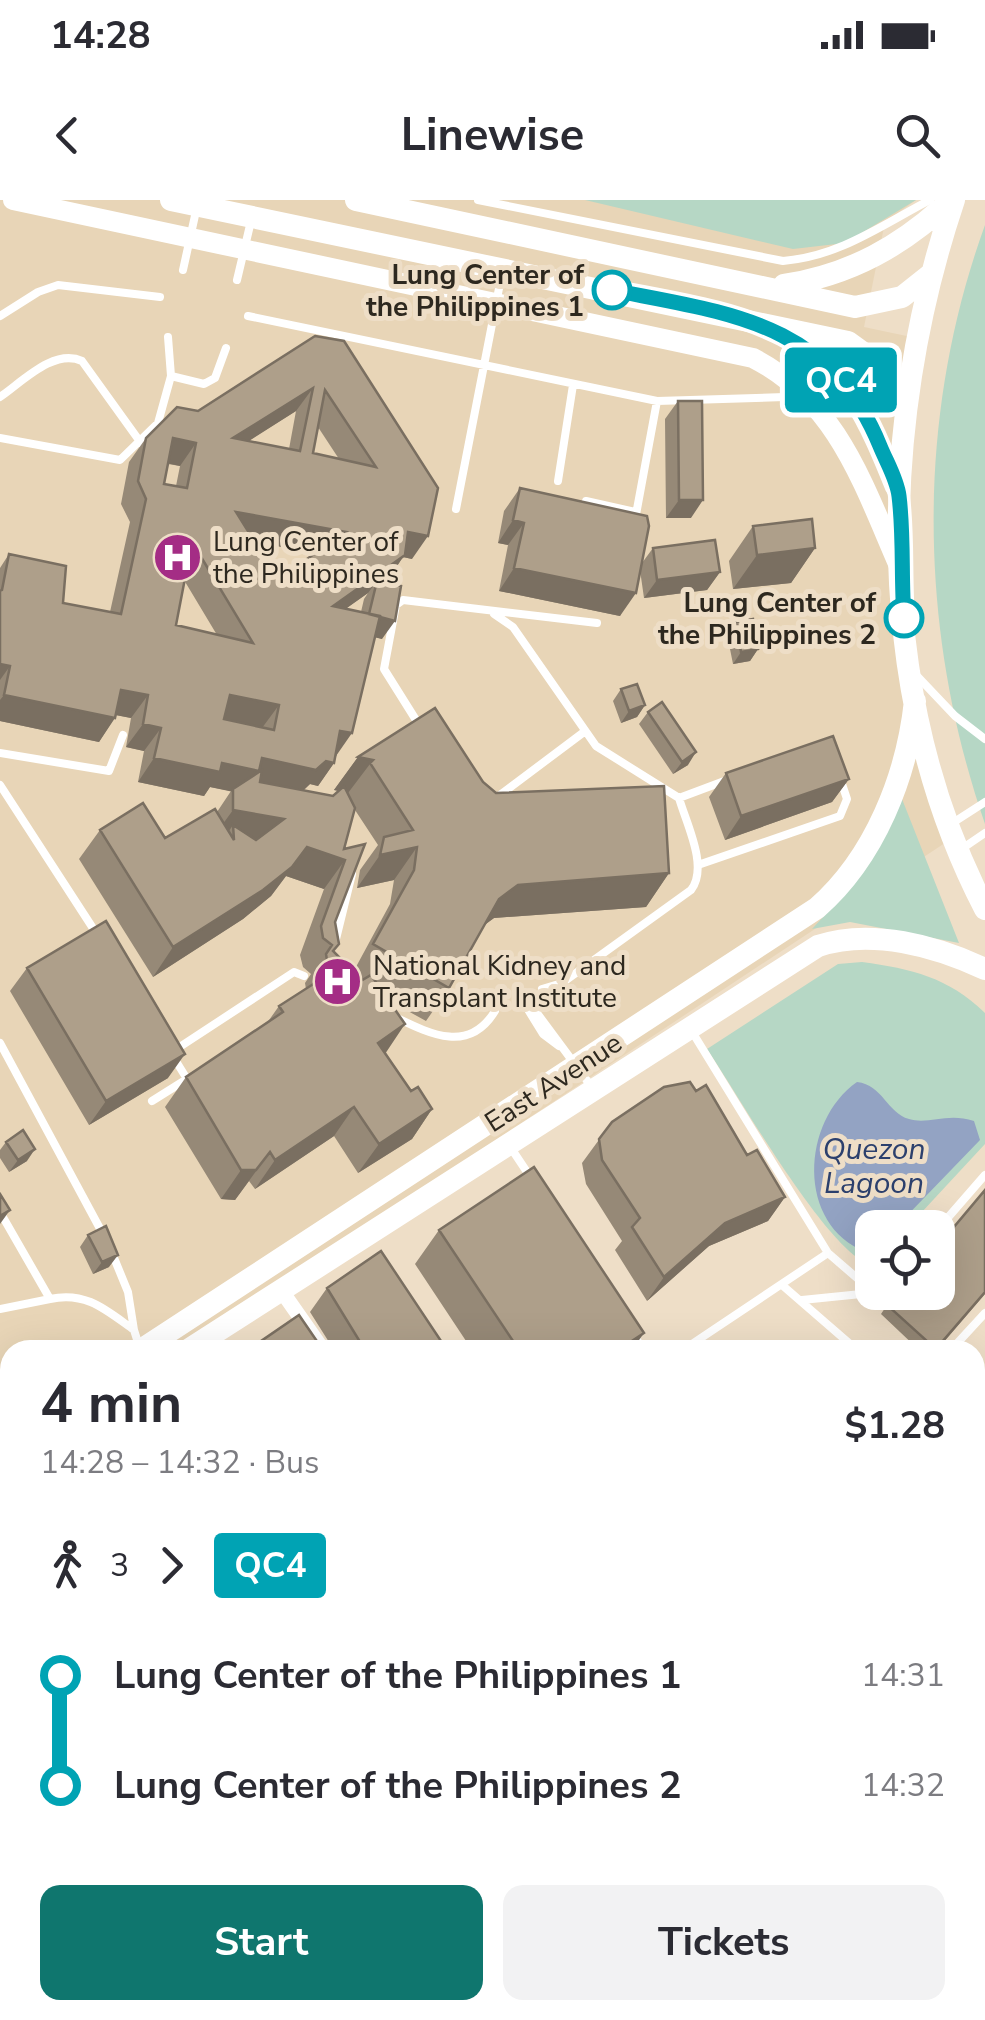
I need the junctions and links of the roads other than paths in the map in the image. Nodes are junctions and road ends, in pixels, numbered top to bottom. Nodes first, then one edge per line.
1 (13, 200) edge
2 (170, 200) edge
3 (356, 200) edge
4 (478, 200) edge
5 (930, 200) edge
6 (952, 200) edge
7 (197, 205) junction
8 (252, 216) junction
9 (191, 238) junction
10 (245, 250) junction
11 (503, 266) junction
12 (183, 270) dead end
13 (932, 274) junction
14 (236, 280) dead end
15 (773, 287) junction
16 (160, 297) dead end
17 (496, 304) junction
18 (854, 306) junction
19 (0, 316) edge
20 (248, 316) dead end
21 (751, 319) junction
22 (168, 337) dead end
23 (848, 342) junction
24 (226, 348) dead end
25 (484, 366) junction
26 (171, 376) junction
27 (573, 385) junction
28 (0, 397) edge
29 (784, 397) dead end
30 (657, 401) junction
31 (906, 406) junction
32 (0, 438) edge
33 (142, 443) junction
34 (558, 482) dead end
35 (899, 493) junction
36 (586, 502) edge
37 (456, 509) dead end
38 (635, 512) junction
39 (636, 535) edge
40 (900, 569) junction
41 (494, 614) junction
42 (596, 623) dead end
43 (912, 670) junction
44 (915, 701) junction
45 (584, 732) junction
46 (123, 735) dead end
47 (985, 738) edge
48 (429, 740) edge
49 (0, 752) edge
50 (838, 772) edge
51 (735, 777) edge
52 (0, 785) edge
53 (679, 798) junction
54 (985, 802) edge
55 (482, 808) edge
56 (950, 824) junction
57 (985, 833) edge
58 (959, 851) junction
59 (355, 859) edge
60 (698, 865) junction
61 (985, 909) edge
62 (332, 951) edge
63 (108, 952) edge
64 (985, 969) edge
65 (304, 976) dead end
66 (542, 990) dead end
67 (529, 1006) dead end
68 (377, 1008) edge
69 (494, 1011) dead end
70 (690, 1028) junction
71 (163, 1040) edge
72 (0, 1043) edge
73 (171, 1053) junction
74 (572, 1058) junction
75 (593, 1090) junction
76 (152, 1101) dead end
77 (508, 1144) junction
78 (985, 1175) edge
79 (540, 1192) edge
80 (954, 1210) edge
81 (0, 1212) edge
82 (828, 1253) junction
83 (855, 1276) edge
84 (782, 1285) junction
85 (281, 1290) junction
86 (855, 1295) edge
87 (50, 1300) junction
88 (802, 1300) junction
89 (0, 1309) edge
90 (985, 1313) edge
91 (623, 1318) edge
92 (134, 1340) edge
93 (137, 1340) edge
94 (143, 1340) edge
95 (204, 1340) edge
96 (315, 1340) edge
97 (637, 1340) edge
98 (698, 1340) edge
99 (846, 1340) edge
100 (960, 1340) edge

1 - 9 street
2 - 7 main road
3 - 15 main road
4 - 5 lane
6 - 13 main road
6 - 15 main road
7 - 8 main road
7 - 9 lane
8 - 10 lane
8 - 11 main road
9 - 10 street
9 - 12 lane
10 - 14 lane
10 - 17 street
11 - 17 lane
11 - 21 main road
13 - 18 main road
13 - 31 main road
15 - 18 main road
16 - 19 lane
17 - 25 lane
17 - 40 street
18 - 23 main road
20 - 25 lane
21 - 23 main road
21 - 35 main road
22 - 26 lane
23 - 31 main road
24 - 26 lane
25 - 27 lane
25 - 37 lane
26 - 33 lane
27 - 30 lane
27 - 34 lane
28 - 33 lane
29 - 30 lane
30 - 38 lane
31 - 35 main road
32 - 33 lane
35 - 40 main road
36 - 38 lane
38 - 39 lane
40 - 43 main road
41 - 42 lane
41 - 45 lane
41 - 48 lane
43 - 44 main road
43 - 47 lane
44 - 56 main road
44 - 74 main road, East Avenue
45 - 53 lane
45 - 55 lane
46 - 49 lane
50 - 60 lane
51 - 53 lane
52 - 63 lane
53 - 60 lane
54 - 56 lane
56 - 58 main road
57 - 58 lane
58 - 61 main road
59 - 62 lane
60 - 66 lane
64 - 70 main road, East Avenue
65 - 73 lane
67 - 74 lane
68 - 69 lane
70 - 75 main road, East Avenue
70 - 82 lane
71 - 73 lane
72 - 93 lane
73 - 76 lane
74 - 75 lane
74 - 94 main road, East Avenue
75 - 77 main road, East Avenue
77 - 79 lane
77 - 85 main road, East Avenue
78 - 80 lane
81 - 87 lane
82 - 83 lane
82 - 84 lane
84 - 88 lane
84 - 98 lane
85 - 95 main road, East Avenue
85 - 96 street
86 - 88 lane
87 - 89 lane
87 - 92 lane
88 - 99 lane
90 - 100 lane
91 - 97 lane

